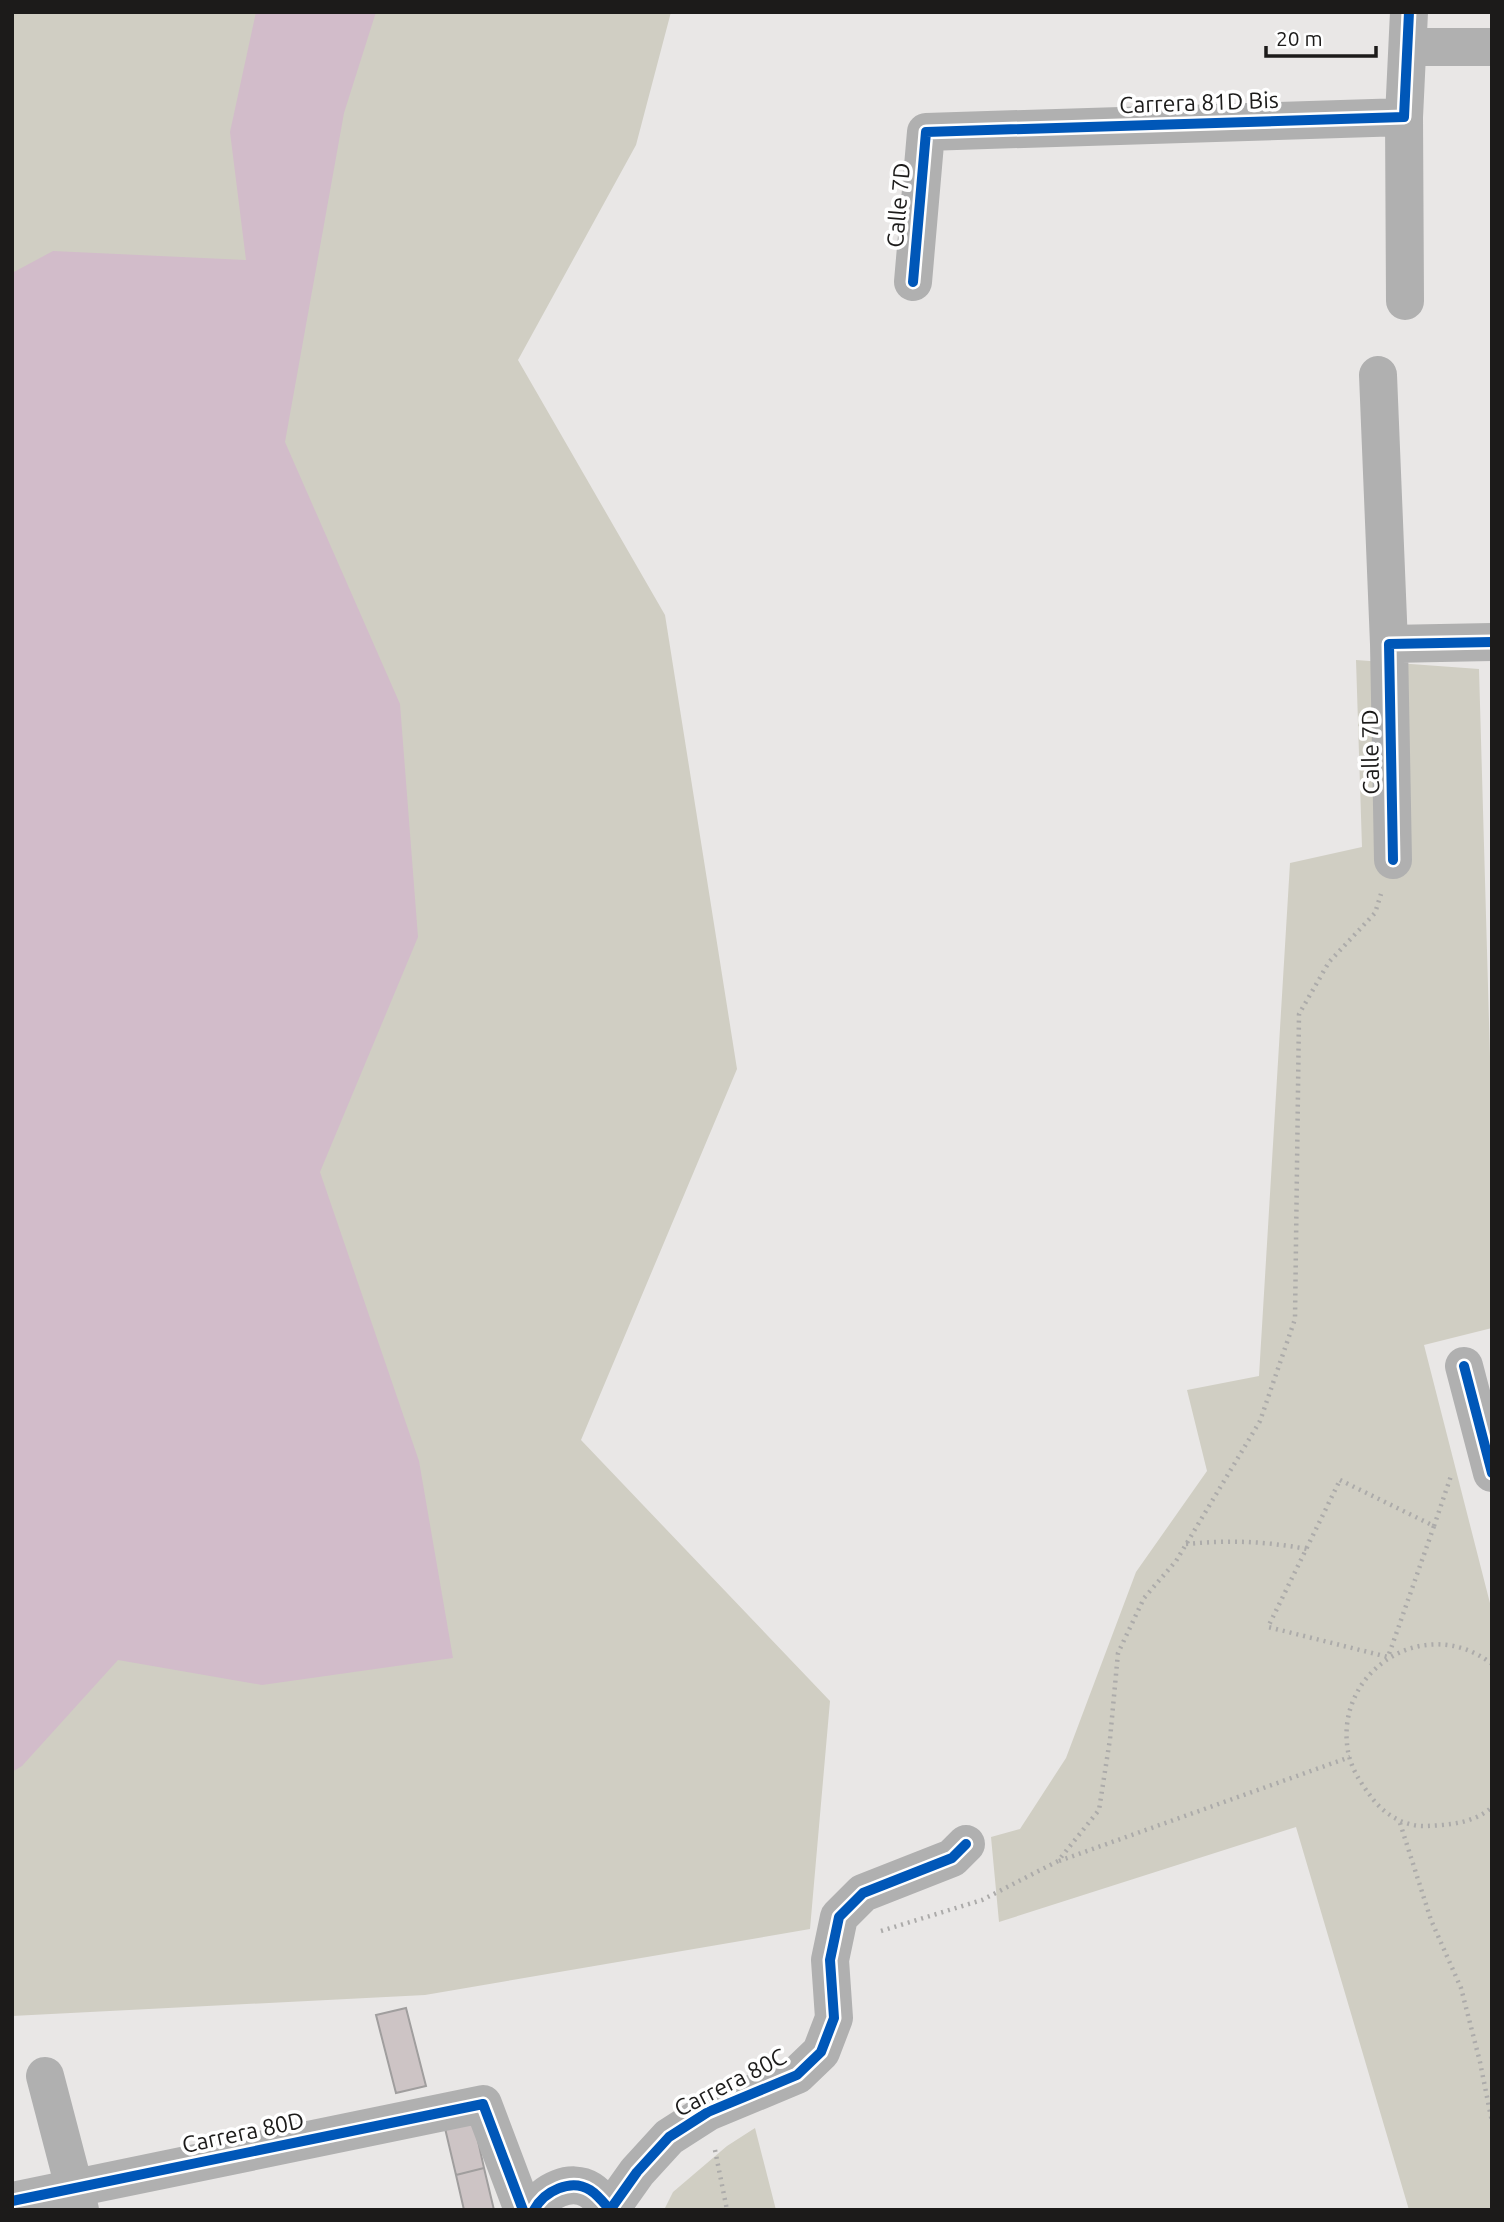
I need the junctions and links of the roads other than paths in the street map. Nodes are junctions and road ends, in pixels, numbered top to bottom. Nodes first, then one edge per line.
1 (1409, 30) edge
2 (1492, 47) edge
3 (1404, 117) junction
4 (926, 132) joint
5 (913, 282) dead end
6 (1405, 301) dead end
7 (1378, 375) dead end
8 (1492, 642) edge
9 (1388, 644) junction
10 (1393, 860) road end
11 (1464, 1366) dead end
12 (1492, 1473) edge
13 (966, 1844) dead end
14 (45, 2076) dead end
15 (78, 2199) edge
16 (12, 2201) edge
17 (523, 2210) edge
18 (534, 2210) edge
19 (610, 2210) edge

1 - 2 street
1 - 3 street
3 - 4 street, Carrera 81D Bis
3 - 6 street
4 - 5 street, Calle 7D
7 - 9 street, Calle 7D
8 - 9 street
9 - 10 street, Calle 7D
11 - 12 street
13 - 19 street, Carrera 80C
14 - 15 street
15 - 16 street, Carrera 80D
15 - 17 street, Carrera 80D
18 - 19 street

